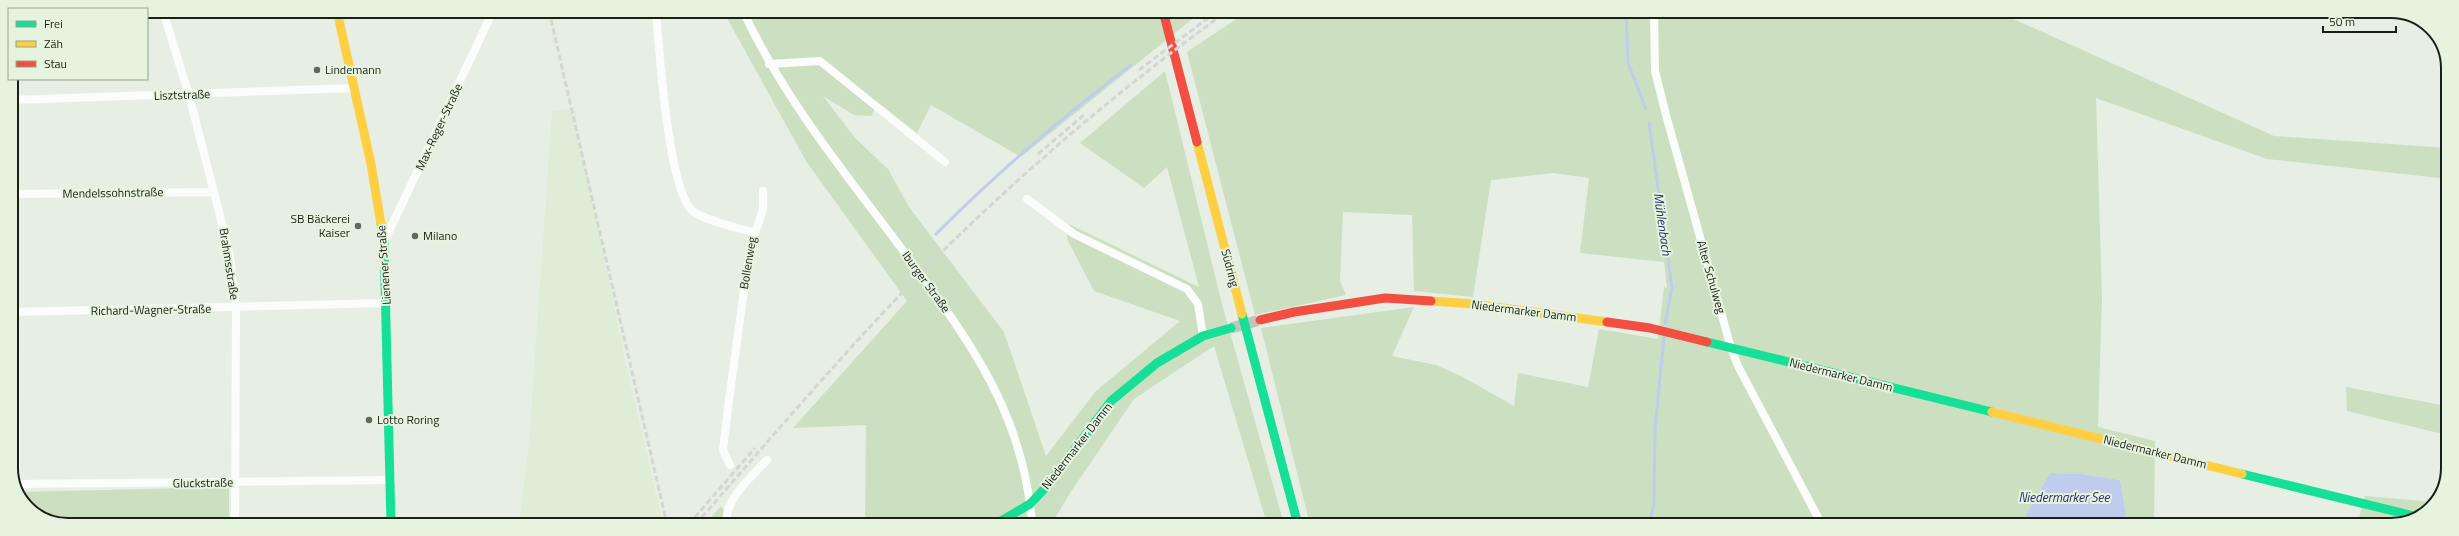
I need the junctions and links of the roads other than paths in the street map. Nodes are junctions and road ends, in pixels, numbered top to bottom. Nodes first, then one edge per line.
1 (165, 18) edge
2 (339, 18) edge
3 (490, 18) edge
4 (657, 18) edge
5 (746, 18) edge
6 (1164, 18) edge
7 (1654, 18) edge
8 (769, 64) junction
9 (354, 88) junction
10 (189, 94) junction
11 (18, 100) edge
12 (945, 162) dead end
13 (764, 191) dead end
14 (214, 192) junction
15 (18, 194) edge
16 (1027, 199) dead end
17 (755, 233) junction
18 (384, 242) junction
19 (387, 303) junction
20 (236, 308) junction
21 (18, 312) edge
22 (1260, 320) tunnel mouth
23 (1231, 328) tunnel mouth
24 (1203, 336) junction
25 (1732, 348) junction
26 (767, 460) dead end
27 (730, 465) dead end
28 (391, 480) junction
29 (234, 482) junction
30 (21, 484) edge
31 (1030, 504) junction
32 (2408, 515) edge
33 (235, 518) edge
34 (391, 518) edge
35 (726, 518) edge
36 (1006, 518) edge
37 (1031, 518) edge
38 (1296, 518) edge
39 (1818, 518) edge

1 - 10 street, Brahmsstraße
2 - 9 street, Lienener Straße
3 - 18 street, Max-Reger-Straße
4 - 17 street, Bollenweg
5 - 8 street, Iburger Straße
6 - 38 street, Südring
7 - 25 street, Alter Schulweg
8 - 12 street
8 - 31 street, Iburger Straße
9 - 10 street, Lisztstraße
9 - 18 street, Lienener Straße
10 - 11 street, Lisztstraße
10 - 14 street, Brahmsstraße
13 - 17 street
14 - 15 street, Mendelssohnstraße
14 - 20 street, Brahmsstraße
16 - 24 street
17 - 27 street, Bollenweg
18 - 19 street, Lienener Straße
19 - 20 street, Richard-Wagner-Straße
19 - 28 street, Lienener Straße
20 - 21 street, Richard-Wagner-Straße
20 - 29 street, Brahmsstraße
22 - 25 street, Niedermarker Damm
23 - 24 street, Niedermarker Damm
24 - 31 street, Niedermarker Damm
25 - 32 street, Niedermarker Damm
25 - 39 street, Alter Schulweg
26 - 35 street
28 - 29 street, Gluckstraße
28 - 34 street, Lienener Straße
29 - 30 street, Gluckstraße
29 - 33 street, Brahmsstraße
31 - 36 street, Niedermarker Damm
31 - 37 street, Iburger Straße

